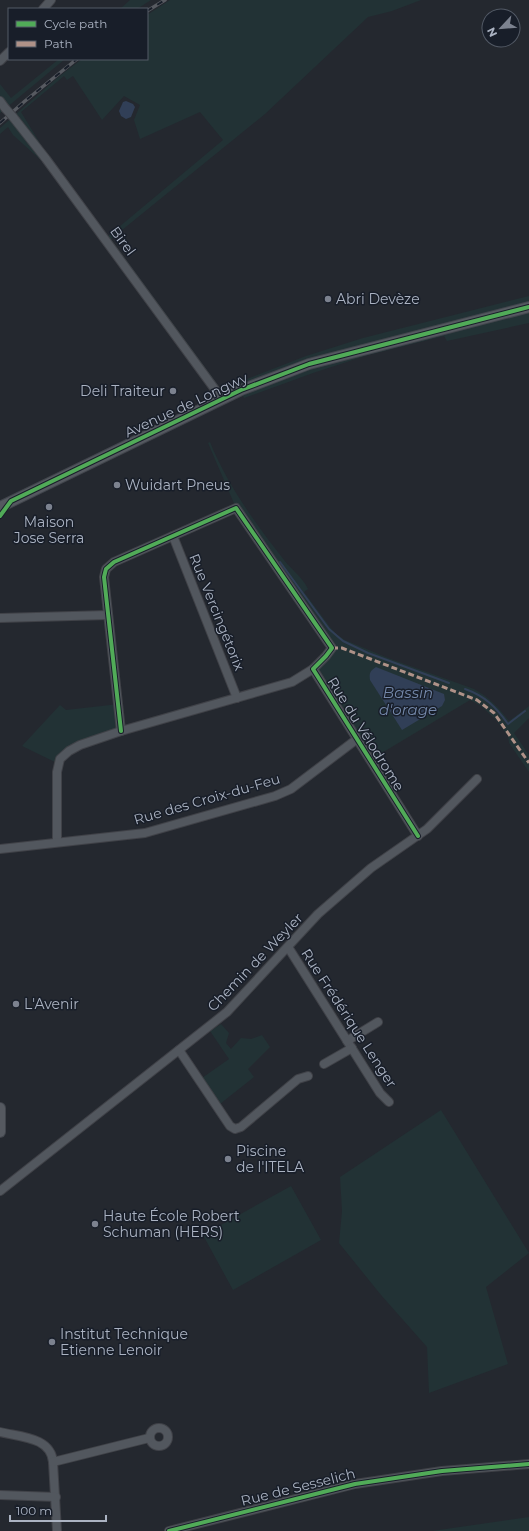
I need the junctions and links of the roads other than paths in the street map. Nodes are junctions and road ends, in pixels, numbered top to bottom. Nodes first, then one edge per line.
1 (51, 0) edge
2 (44, 8) edge
3 (8, 53) edge
4 (0, 61) edge
5 (0, 101) edge
6 (529, 307) edge
7 (222, 399) junction
8 (11, 502) junction
9 (0, 507) edge
10 (0, 516) edge
11 (173, 536) junction
12 (108, 614) junction
13 (0, 618) edge
14 (313, 668) junction
15 (237, 698) junction
16 (121, 731) junction
17 (357, 739) junction
18 (477, 779) dead end
19 (418, 836) junction
20 (57, 842) junction
21 (0, 849) edge
22 (288, 948) junction
23 (378, 1022) dead end
24 (349, 1044) junction
25 (179, 1050) junction
26 (324, 1064) dead end
27 (308, 1076) dead end
28 (389, 1102) dead end
29 (0, 1108) edge
30 (0, 1132) edge
31 (2, 1188) edge
32 (0, 1432) edge
33 (149, 1438) dead end
34 (53, 1462) junction
35 (529, 1464) edge
36 (0, 1495) edge
37 (56, 1497) junction
38 (57, 1531) edge
39 (170, 1531) edge

1 - 2 street
3 - 4 street
5 - 7 street, Birel, bridge
6 - 7 main road, Avenue de Longwy
7 - 8 main road, Avenue de Longwy
8 - 9 main road, Avenue de Longwy
8 - 10 main road
11 - 12 street
11 - 14 street, Rue du Vélodrome
11 - 15 street, Rue Vercingétorix
12 - 13 street
12 - 16 street
14 - 15 street
14 - 17 street, Rue du Vélodrome
15 - 16 street
16 - 20 street
17 - 19 street, Rue du Vélodrome
17 - 20 street, Rue des Croix-du-Feu
18 - 19 street, Chemin de Weyler
19 - 22 street, Chemin de Weyler
20 - 21 street, Rue des Croix-du-Feu
22 - 24 street, Rue Frédérique Lenger
22 - 25 street, Chemin de Weyler
23 - 24 street
24 - 26 street
24 - 28 street, Rue Frédérique Lenger
25 - 27 street
25 - 31 street, Chemin de Weyler
29 - 30 main road
32 - 34 street
33 - 34 street
34 - 37 street
35 - 39 street, Rue de Sesselich
36 - 37 street
37 - 38 street

